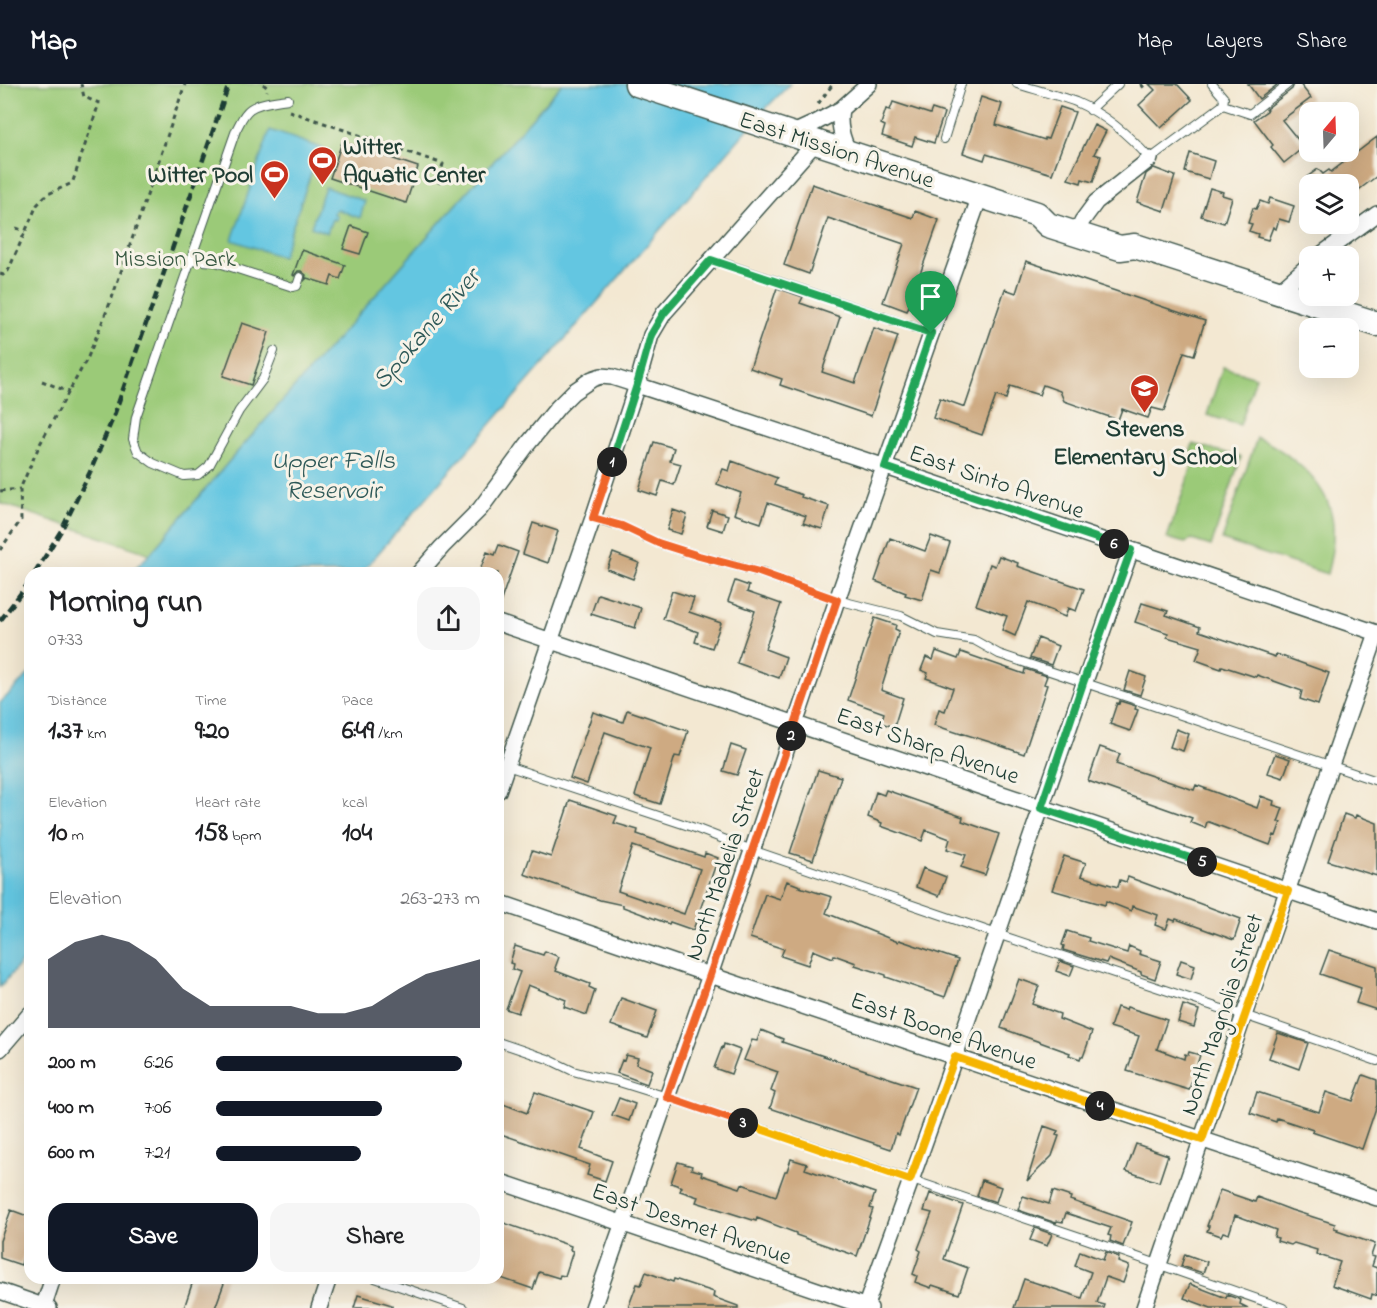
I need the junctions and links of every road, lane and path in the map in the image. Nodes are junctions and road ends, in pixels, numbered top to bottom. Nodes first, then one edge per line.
1 (81, 84) edge
2 (185, 84) edge
3 (263, 84) edge
4 (637, 84) edge
5 (868, 84) edge
6 (961, 84) edge
7 (1017, 84) edge
8 (1118, 84) edge
9 (1212, 84) edge
10 (1288, 84) edge
11 (269, 86) edge
12 (288, 99) dead end
13 (266, 103) junction
14 (1223, 105) junction
15 (841, 109) junction
16 (1090, 110) junction
17 (788, 133) junction
18 (945, 139) dead end
19 (816, 142) junction
20 (849, 153) junction
21 (1150, 159) junction
22 (437, 185) dead end
23 (980, 196) junction
24 (1037, 214) junction
25 (1377, 214) edge
26 (1082, 221) junction
27 (16, 228) dead end
28 (25, 231) junction
29 (1135, 246) junction
30 (1333, 246) edge
31 (191, 260) junction
32 (711, 260) junction
33 (0, 274) edge
34 (1299, 274) edge
35 (300, 278) dead end
36 (1278, 292) junction
37 (1377, 324) edge
38 (931, 333) junction
39 (274, 351) dead end
40 (42, 381) dead end
41 (637, 385) junction
42 (69, 392) junction
43 (885, 467) junction
44 (20, 489) junction
45 (0, 491) edge
46 (593, 518) junction
47 (0, 550) edge
48 (1131, 550) junction
49 (424, 567) edge
50 (837, 600) junction
51 (504, 625) edge
52 (1377, 633) edge
53 (550, 641) junction
54 (1083, 683) junction
55 (795, 724) junction
56 (504, 759) edge
57 (504, 765) edge
58 (1331, 766) junction
59 (1377, 782) edge
60 (1041, 808) junction
61 (752, 850) junction
62 (1288, 891) junction
63 (504, 904) edge
64 (1377, 921) edge
65 (997, 934) junction
66 (710, 975) junction
67 (1244, 1015) junction
68 (24, 1023) edge
69 (504, 1044) edge
70 (0, 1049) edge
71 (955, 1057) junction
72 (1377, 1061) edge
73 (667, 1097) junction
74 (1202, 1140) junction
75 (910, 1180) junction
76 (504, 1183) edge
77 (1377, 1198) edge
78 (622, 1223) junction
79 (1159, 1266) junction
80 (51, 1284) edge
81 (327, 1284) edge
82 (393, 1284) edge
83 (0, 1291) edge
84 (45, 1307) edge
85 (319, 1308) edge
86 (463, 1308) edge
87 (593, 1308) edge
88 (867, 1308) edge
89 (1144, 1308) edge
90 (1283, 1308) edge

1 - 28 path
2 - 42 path
3 - 11 path
4 - 17 main road, East Mission Avenue
5 - 15 street
6 - 18 lane
7 - 16 lane
8 - 16 lane
9 - 14 lane
10 - 14 lane
11 - 13 path
12 - 13 lane
13 - 22 path
13 - 31 lane
14 - 21 lane
15 - 17 street
15 - 20 street
16 - 21 lane
17 - 19 main road, East Mission Avenue
19 - 20 main road, East Mission Avenue
19 - 32 street
20 - 23 main road, East Mission Avenue
21 - 26 street
23 - 24 main road, East Mission Avenue
23 - 38 street, North Madelia Street
24 - 26 main road, East Mission Avenue
24 - 29 main road, East Mission Avenue
25 - 30 street
26 - 29 main road, East Mission Avenue
27 - 28 path
28 - 33 path
29 - 36 main road, East Mission Avenue
31 - 35 lane
31 - 39 lane
32 - 38 lane
32 - 41 street
34 - 36 street
36 - 37 main road, East Mission Avenue
38 - 43 street, North Madelia Street
40 - 42 path
41 - 43 street, East Sinto Avenue
41 - 46 street
41 - 49 street, East Sinto Avenue
42 - 44 path
43 - 48 street, East Sinto Avenue
43 - 50 street, North Madelia Street
44 - 45 path
44 - 47 path
46 - 50 lane
46 - 53 street
48 - 52 street, East Sinto Avenue
48 - 54 street
50 - 54 lane
50 - 55 street, North Madelia Street
51 - 53 street, East Sharp Avenue
52 - 58 street, North Magnolia Street
53 - 55 street, East Sharp Avenue
53 - 56 street
54 - 58 lane
54 - 60 street
55 - 60 street, East Sharp Avenue
55 - 61 street, North Madelia Street
57 - 61 lane
58 - 59 lane
58 - 62 street, North Magnolia Street
60 - 62 street, East Sharp Avenue
60 - 65 street
61 - 65 lane
61 - 66 street, North Madelia Street
62 - 64 street, East Sharp Avenue
62 - 67 street, North Magnolia Street
63 - 66 street, East Boone Avenue
65 - 67 lane
65 - 71 street
66 - 71 street, East Boone Avenue
66 - 73 street, North Madelia Street
67 - 72 lane
67 - 74 street, North Magnolia Street
68 - 70 street
69 - 73 lane
71 - 74 street, East Boone Avenue
71 - 75 street
73 - 75 lane
73 - 78 street, North Madelia Street
74 - 77 street, East Boone Avenue
74 - 79 street, North Magnolia Street
75 - 79 lane
75 - 88 street
76 - 78 street, East Desmet Avenue
78 - 87 street, North Madelia Street
78 - 88 street, East Desmet Avenue
79 - 89 street, North Magnolia Street
79 - 90 lane
80 - 84 street
81 - 85 street
82 - 86 lane
83 - 84 street

